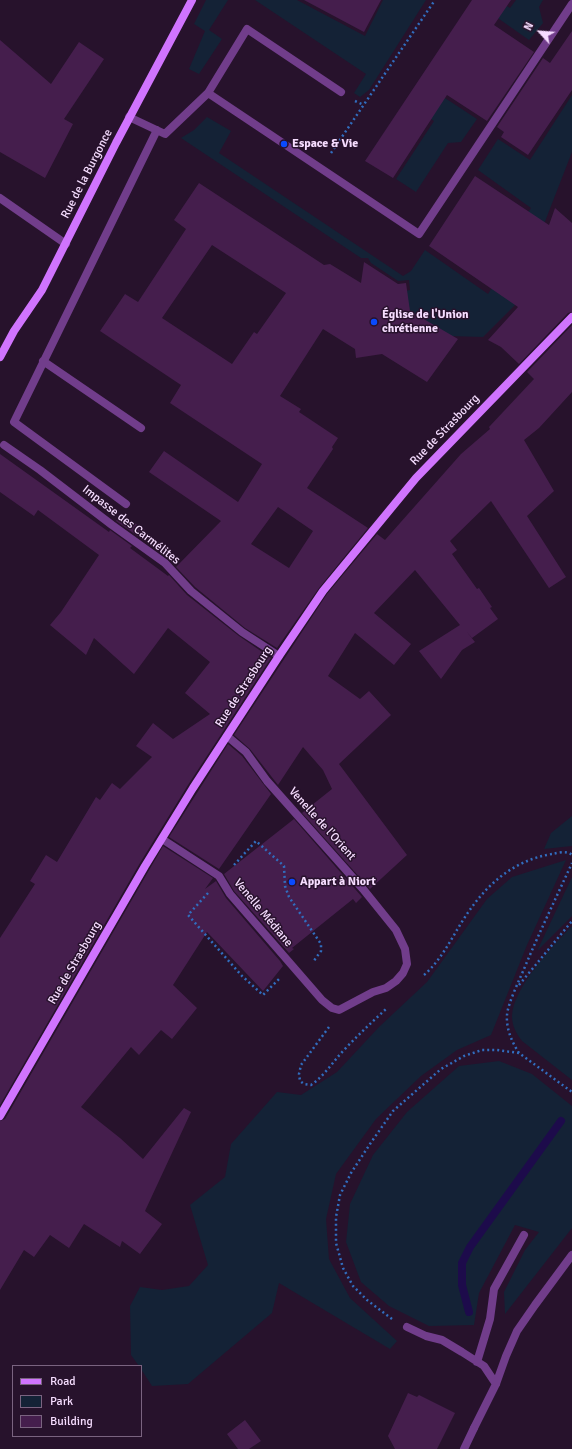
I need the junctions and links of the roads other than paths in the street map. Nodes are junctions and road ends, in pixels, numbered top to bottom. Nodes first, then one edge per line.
1 (192, 0) edge
2 (572, 4) edge
3 (341, 92) dead end
4 (208, 93) junction
5 (130, 117) junction
6 (157, 130) junction
7 (0, 198) edge
8 (66, 244) junction
9 (572, 316) edge
10 (0, 357) edge
11 (43, 361) junction
12 (141, 428) dead end
13 (4, 445) dead end
14 (126, 504) dead end
15 (279, 656) junction
16 (227, 736) junction
17 (162, 839) junction
18 (339, 1010) joint
19 (0, 1116) edge
20 (524, 1235) dead end
21 (572, 1254) edge
22 (407, 1327) road end
23 (477, 1362) junction
24 (496, 1384) junction
25 (464, 1449) edge

1 - 5 street, Rue de la Burgonce
2 - 4 street
3 - 4 street
4 - 6 street
5 - 6 street
5 - 8 street, Rue de la Burgonce
6 - 11 street
7 - 8 street
8 - 10 street, Rue de la Burgonce
9 - 15 street, Rue de Strasbourg
11 - 12 street
11 - 14 street
13 - 15 street, Impasse des Carmélites
15 - 16 street, Rue de Strasbourg
16 - 17 street, Rue de Strasbourg
16 - 18 street, Venelle de l'Orient
17 - 18 street, Venelle Médiane
17 - 19 street, Rue de Strasbourg
20 - 23 street
21 - 24 street
22 - 23 street
23 - 24 street
24 - 25 street

